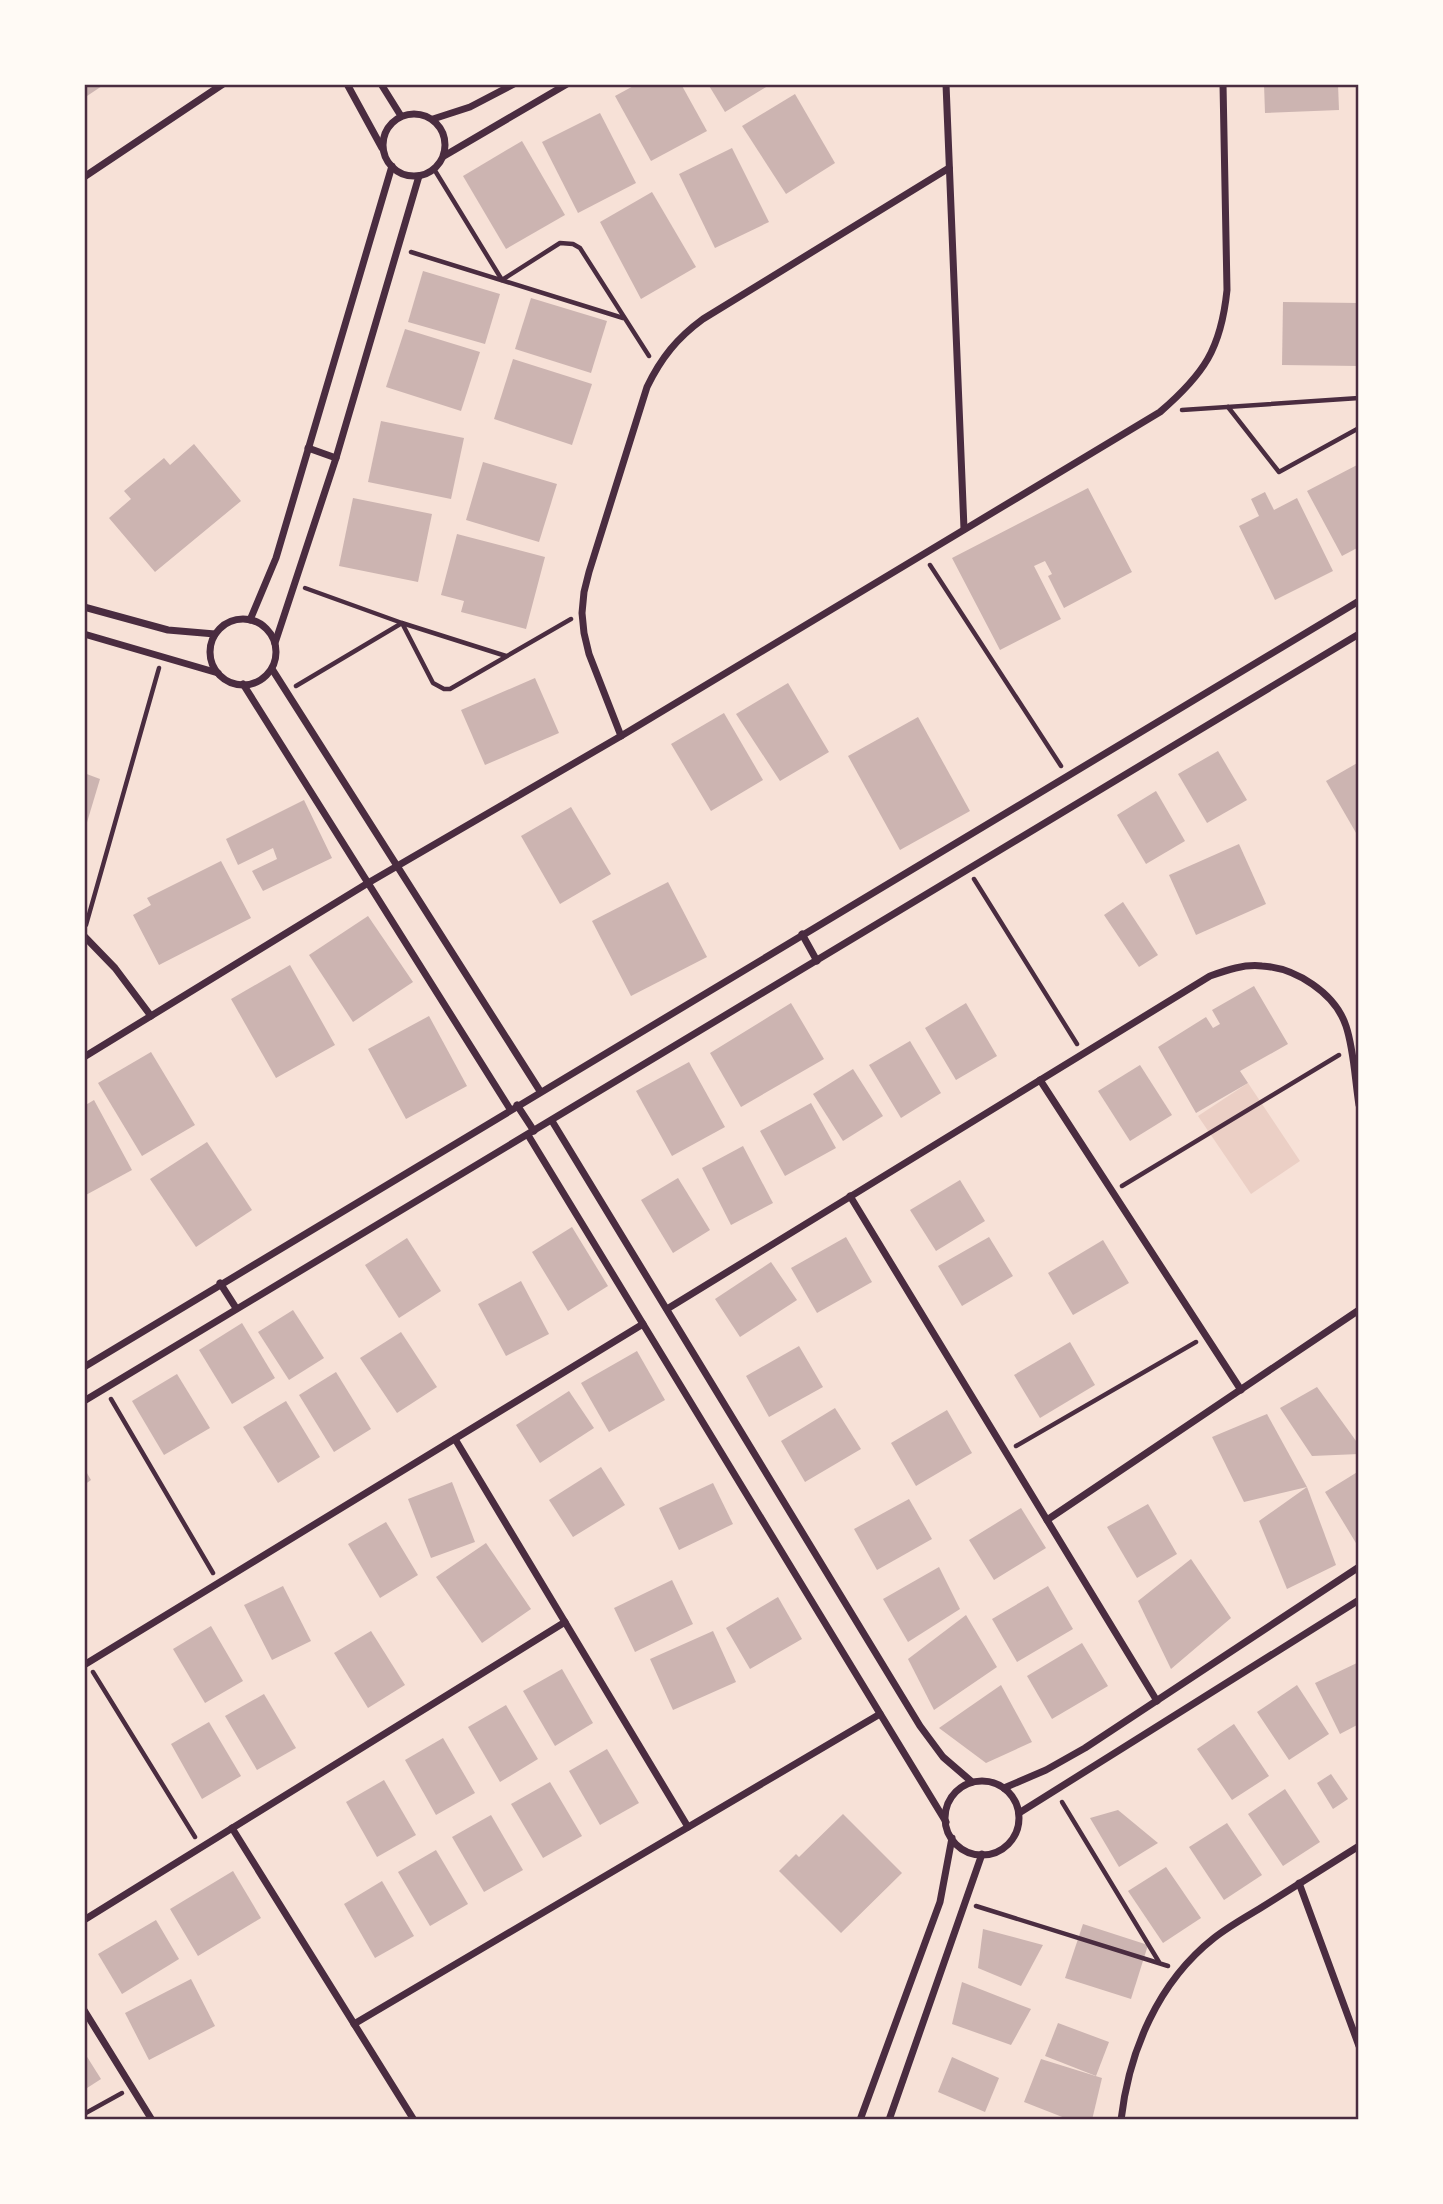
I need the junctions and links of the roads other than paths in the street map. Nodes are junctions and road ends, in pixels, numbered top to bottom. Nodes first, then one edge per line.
1 (223, 84) edge
2 (347, 84) edge
3 (381, 84) edge
4 (514, 84) edge
5 (567, 84) edge
6 (946, 84) edge
7 (1223, 84) edge
8 (401, 116) junction
9 (433, 119) junction
10 (383, 150) junction
11 (444, 156) junction
12 (391, 166) junction
13 (949, 168) junction
14 (419, 176) junction
15 (84, 177) edge
16 (308, 448) junction
17 (336, 458) junction
18 (964, 529) junction
19 (1359, 601) edge
20 (84, 607) edge
21 (250, 620) junction
22 (84, 634) edge
23 (215, 634) junction
24 (1359, 634) edge
25 (275, 643) junction
26 (272, 669) junction
27 (218, 673) junction
28 (243, 684) junction
29 (621, 736) junction
30 (397, 866) junction
31 (368, 883) junction
32 (802, 934) junction
33 (84, 935) edge
34 (817, 961) junction
35 (151, 1016) junction
36 (84, 1057) edge
37 (1040, 1080) junction
38 (540, 1091) junction
39 (1359, 1105) edge
40 (514, 1107) junction
41 (552, 1121) junction
42 (531, 1133) junction
43 (850, 1196) junction
44 (220, 1283) junction
45 (236, 1308) junction
46 (667, 1309) junction
47 (1359, 1310) edge
48 (643, 1324) junction
49 (84, 1367) edge
50 (1241, 1390) junction
51 (84, 1401) edge
52 (455, 1439) junction
53 (1047, 1520) junction
54 (1359, 1567) edge
55 (1359, 1600) edge
56 (565, 1622) junction
57 (85, 1664) edge
58 (1157, 1701) junction
59 (880, 1714) junction
60 (972, 1782) junction
61 (1004, 1788) junction
62 (1019, 1812) junction
63 (946, 1822) junction
64 (688, 1827) junction
65 (232, 1828) junction
66 (951, 1838) junction
67 (1359, 1846) edge
68 (982, 1854) junction
69 (1300, 1883) junction
70 (84, 1920) edge
71 (84, 2010) edge
72 (354, 2024) junction
73 (1359, 2046) edge
74 (152, 2120) edge
75 (414, 2120) edge
76 (860, 2120) edge
77 (889, 2120) edge
78 (1121, 2120) edge

1 - 15 street
2 - 10 street
3 - 8 street
4 - 9 street
5 - 11 street
6 - 13 street
7 - 18 street
8 - 9 street
8 - 10 street
9 - 11 street
10 - 12 street
11 - 14 street
12 - 14 street
12 - 16 street
13 - 18 street
13 - 29 street
14 - 17 street
16 - 17 street
16 - 21 street
17 - 25 street
18 - 29 street
19 - 32 street
20 - 23 street
21 - 23 street
21 - 25 street
22 - 27 street
23 - 27 street
24 - 34 street
25 - 26 street
26 - 28 street
26 - 30 street
27 - 28 street
28 - 31 street
29 - 30 street
30 - 31 street
30 - 38 street
31 - 35 street
31 - 40 street
32 - 34 street
32 - 38 street
33 - 35 street
34 - 41 street
35 - 36 street
37 - 39 street
37 - 43 street
37 - 50 street
38 - 40 street
40 - 42 street
40 - 44 street
41 - 42 street
41 - 46 street
42 - 45 street
42 - 48 street
43 - 46 street
43 - 53 street
44 - 45 street
44 - 49 street
45 - 51 street
46 - 60 street
47 - 50 street
48 - 52 street
48 - 59 street
50 - 53 street
52 - 56 street
52 - 57 street
53 - 58 street
54 - 58 street
55 - 62 street
56 - 64 street
56 - 65 street
58 - 61 street
59 - 63 street
59 - 64 street
60 - 61 street
60 - 63 street
61 - 62 street
62 - 68 street
63 - 66 street
64 - 72 street
65 - 70 street
65 - 72 street
66 - 68 street
66 - 76 street
67 - 69 street
68 - 77 street
69 - 73 street
69 - 78 street
71 - 74 street
72 - 75 street

